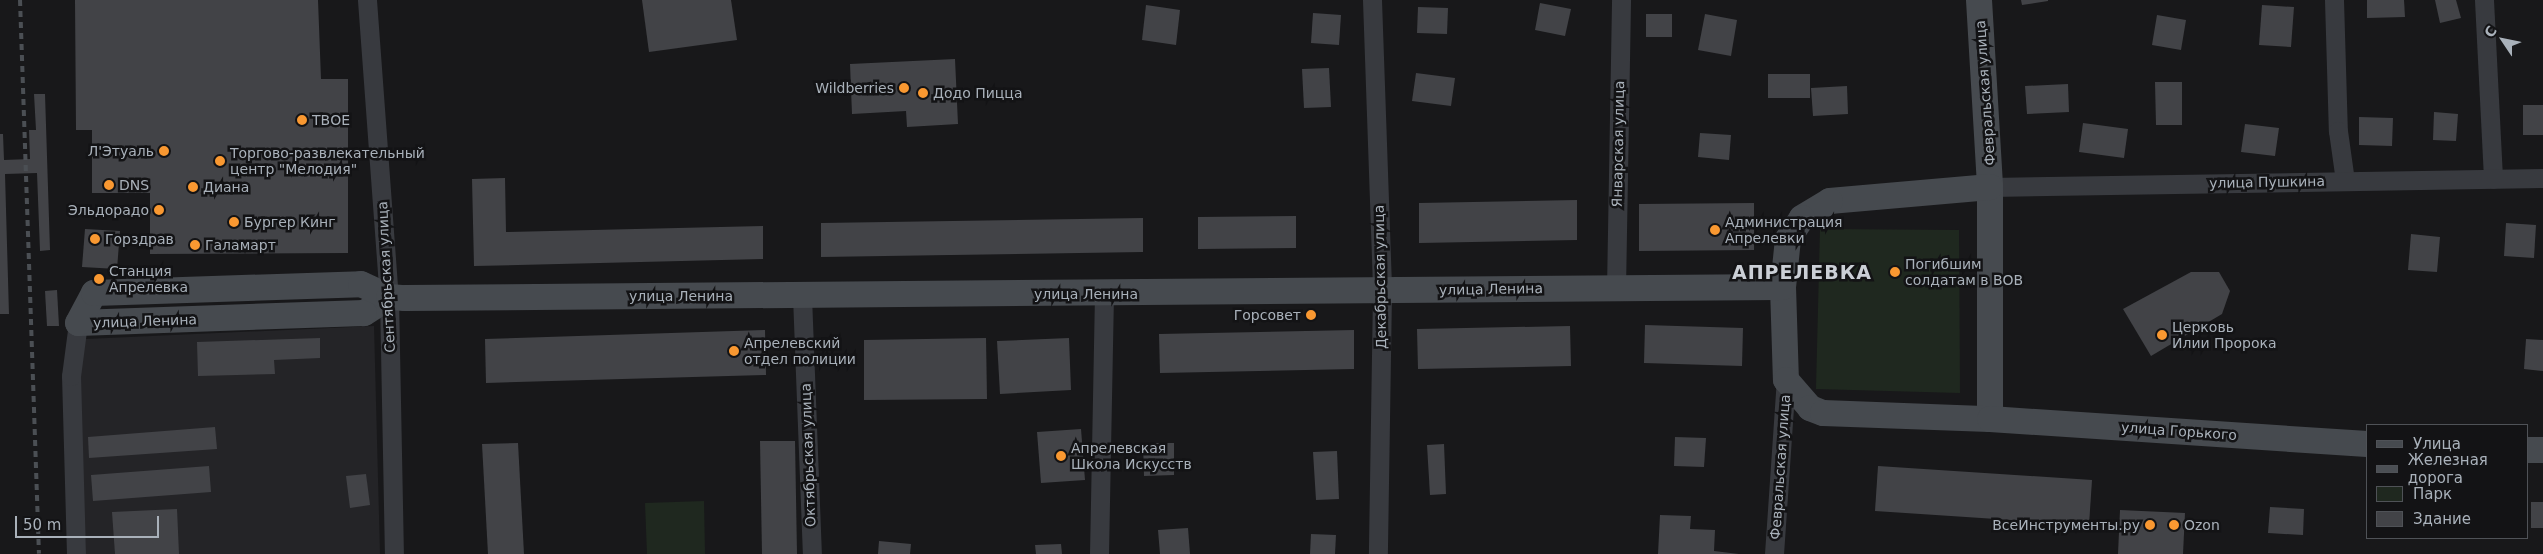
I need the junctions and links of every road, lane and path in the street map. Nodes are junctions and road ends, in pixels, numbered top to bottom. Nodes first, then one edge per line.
1 (367, 0) edge
2 (1372, 0) edge
3 (1621, 0) edge
4 (1979, 0) edge
5 (2334, 0) edge
6 (2484, 0) edge
7 (2493, 178) junction
8 (2543, 178) edge
9 (2345, 181) junction
10 (1990, 187) junction
11 (1783, 287) junction
12 (1616, 289) junction
13 (1382, 292) junction
14 (1104, 294) junction
15 (802, 296) junction
16 (389, 297) junction
17 (78, 323) joint
18 (1786, 380) junction
19 (1990, 419) junction
20 (2366, 444) edge
21 (2528, 450) edge
22 (2543, 450) edge
23 (76, 554) edge
24 (394, 554) edge
25 (812, 554) edge
26 (1099, 554) edge
27 (1378, 554) edge
28 (1774, 554) edge

1 - 16 street, Сентябрьская улица
2 - 13 street, Декабрьская улица
3 - 12 street, Январская улица
4 - 10 street, Февральская улица
5 - 9 street
6 - 7 street
7 - 8 street, улица Пушкина
7 - 9 street, улица Пушкина
9 - 10 street, улица Пушкина
10 - 11 street
10 - 19 street, Февральская улица
11 - 12 street, улица Ленина
11 - 18 street
12 - 13 street, улица Ленина
13 - 14 street, улица Ленина
13 - 27 street, Декабрьская улица
14 - 15 street, улица Ленина
14 - 26 street
15 - 16 street, улица Ленина
15 - 25 street, Октябрьская улица
16 - 17 street, улица Ленина
16 - 24 street, Сентябрьская улица
17 - 23 street
18 - 19 street, улица Горького
18 - 28 street, Февральская улица
19 - 20 street, улица Горького
21 - 22 street

